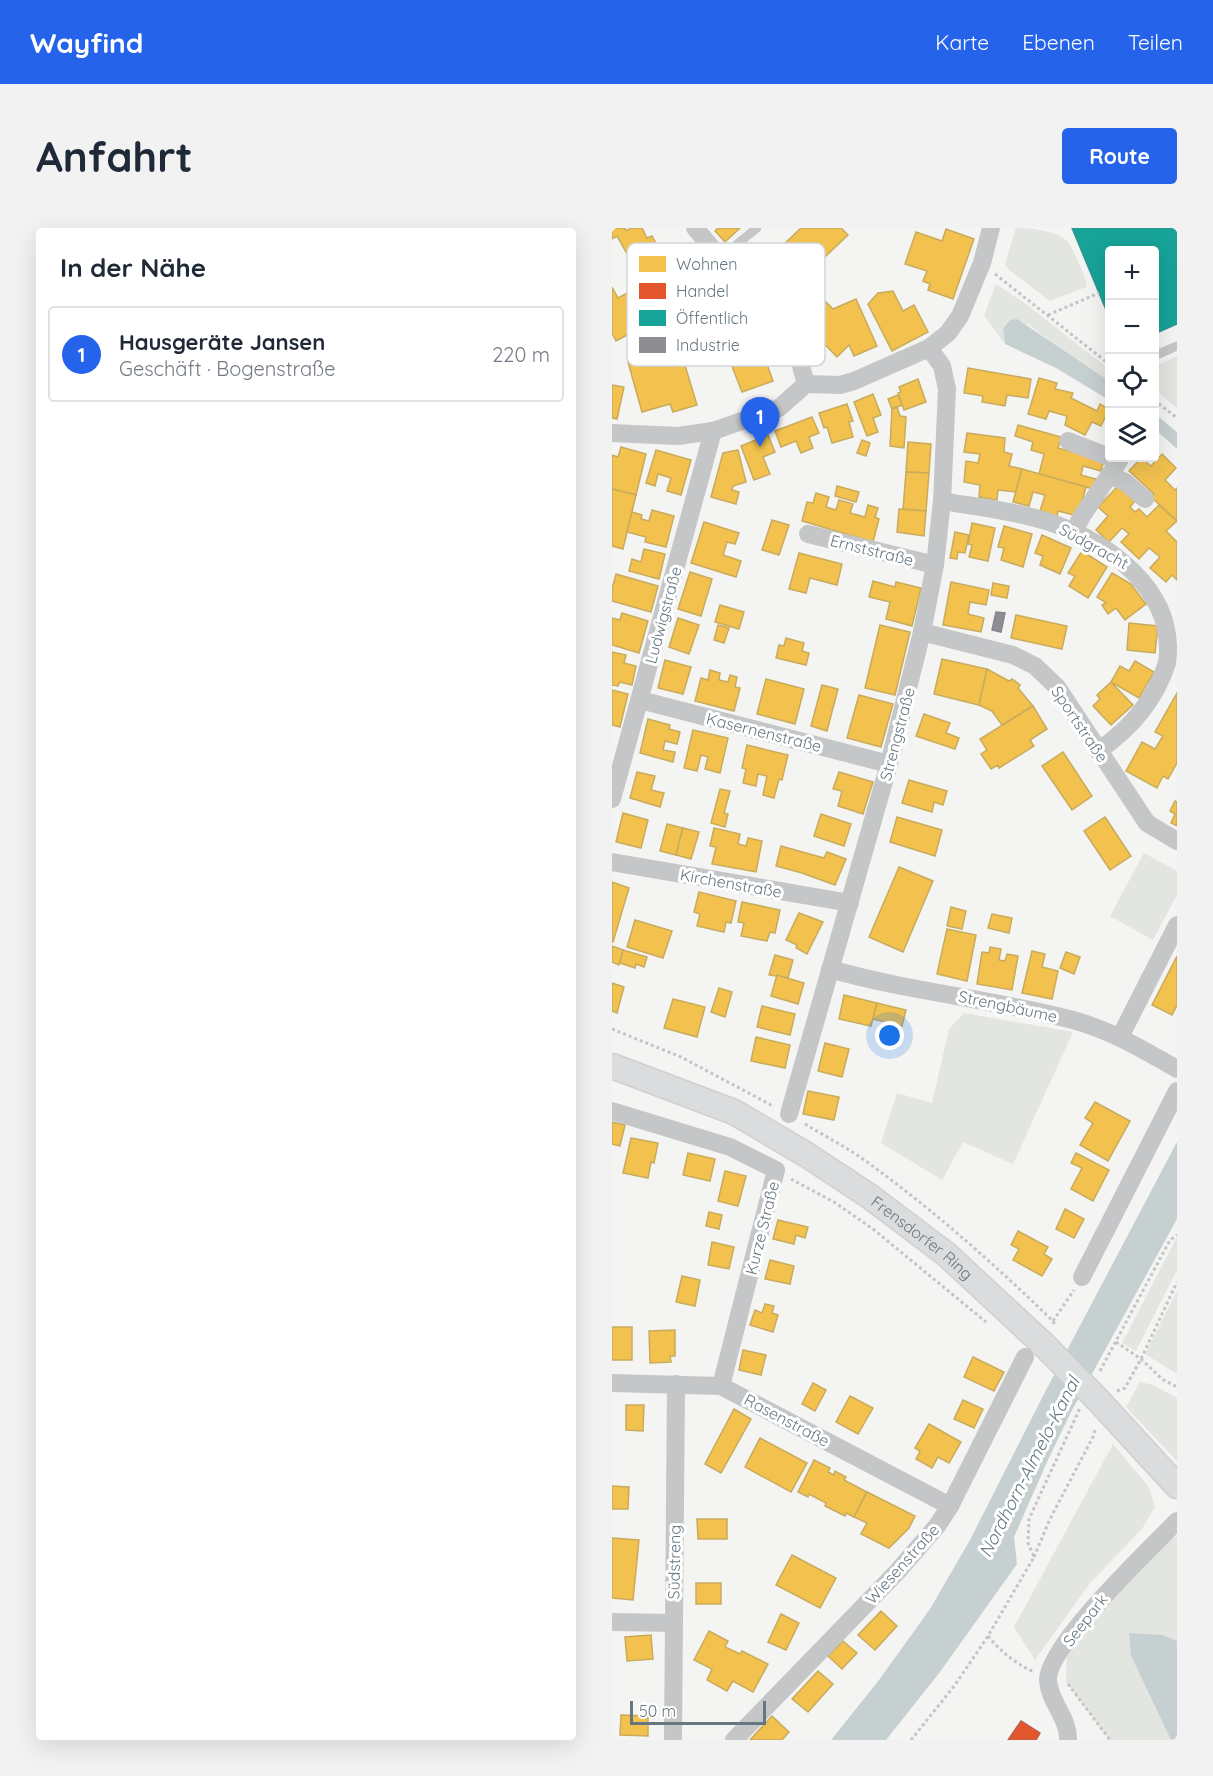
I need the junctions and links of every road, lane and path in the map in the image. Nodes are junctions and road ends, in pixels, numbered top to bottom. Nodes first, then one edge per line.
1 (695, 228) edge
2 (757, 228) edge
3 (991, 228) edge
4 (708, 243) edge
5 (738, 243) edge
6 (982, 263) junction
7 (1099, 293) dead end
8 (1048, 315) junction
9 (1177, 346) edge
10 (929, 348) junction
11 (1159, 354) edge
12 (1105, 360) edge
13 (801, 366) edge
14 (806, 384) junction
15 (1159, 403) edge
16 (1177, 417) edge
17 (713, 431) junction
18 (612, 433) edge
19 (1068, 441) dead end
20 (1110, 463) edge
21 (1145, 499) dead end
22 (942, 501) junction
23 (1074, 531) junction
24 (808, 534) dead end
25 (936, 566) junction
26 (1174, 623) edge
27 (922, 632) junction
28 (1171, 673) edge
29 (640, 700) junction
30 (1098, 751) junction
31 (889, 764) junction
32 (612, 799) edge
33 (1177, 841) edge
34 (612, 862) edge
35 (850, 903) junction
36 (1177, 925) edge
37 (830, 969) junction
38 (1120, 1037) junction
39 (612, 1066) edge
40 (1177, 1069) edge
41 (1177, 1091) edge
42 (612, 1111) edge
43 (789, 1114) dead end
44 (776, 1170) junction
45 (1177, 1235) edge
46 (1082, 1277) joint
47 (1177, 1282) edge
48 (1053, 1321) dead end
49 (993, 1328) dead end
50 (1115, 1342) junction
51 (1035, 1351) junction
52 (1109, 1354) dead end
53 (1141, 1359) junction
54 (612, 1383) edge
55 (676, 1384) junction
56 (721, 1386) junction
57 (1177, 1387) edge
58 (1104, 1393) junction
59 (1074, 1418) dead end
60 (1095, 1424) dead end
61 (1177, 1486) edge
62 (950, 1506) junction
63 (1177, 1521) edge
64 (1035, 1557) junction
65 (612, 1622) edge
66 (674, 1623) junction
67 (988, 1636) junction
68 (1048, 1678) junction
69 (673, 1740) edge
70 (734, 1740) edge
71 (911, 1740) edge
72 (1068, 1740) edge
73 (1110, 1740) edge

1 - 4 street
2 - 5 lane
3 - 6 street
6 - 8 path
6 - 10 street
7 - 8 path
8 - 12 path
9 - 11 lane
10 - 14 street
10 - 22 street, Strengstraße
13 - 14 street
14 - 17 street
15 - 16 path
17 - 18 street
17 - 29 street, Ludwigstraße
19 - 20 street
20 - 21 street
20 - 23 street
22 - 23 street, Südgracht
22 - 25 street, Strengstraße
23 - 26 street, Südgracht
24 - 25 street, Ernststraße
25 - 27 street, Strengstraße
26 - 28 street, Südgracht
27 - 30 street, Sportstraße
27 - 31 street, Strengstraße
28 - 30 street, Südgracht
29 - 31 street, Kasernenstraße
29 - 32 street, Ludwigstraße
30 - 33 street, Sportstraße
31 - 35 street, Strengstraße
34 - 35 street, Kirchenstraße
35 - 37 street, Strengstraße
36 - 38 street
37 - 38 street, Strengbäume
37 - 43 street, Strengstraße
38 - 40 street, Strengbäume
39 - 51 street, Frensdorfer Ring
41 - 46 street
42 - 44 street, Kurze Straße
44 - 49 path
44 - 56 street, Kurze Straße
45 - 50 path
46 - 48 path
47 - 53 path
50 - 52 path
50 - 53 path
51 - 58 street, Frensdorfer Ring, bridge
51 - 62 street, Wiesenstraße
53 - 57 path
53 - 58 path
54 - 55 street, Rasenstraße
55 - 56 street, Rasenstraße
55 - 66 street, Südstreng
56 - 62 street, Rasenstraße
58 - 61 street, Frensdorfer Ring
59 - 64 path
60 - 64 path
62 - 70 street, Wiesenstraße
63 - 68 street, Seepark
64 - 67 path
65 - 66 street
66 - 69 street, Südstreng
67 - 68 path
67 - 71 path
68 - 72 street
68 - 73 path

